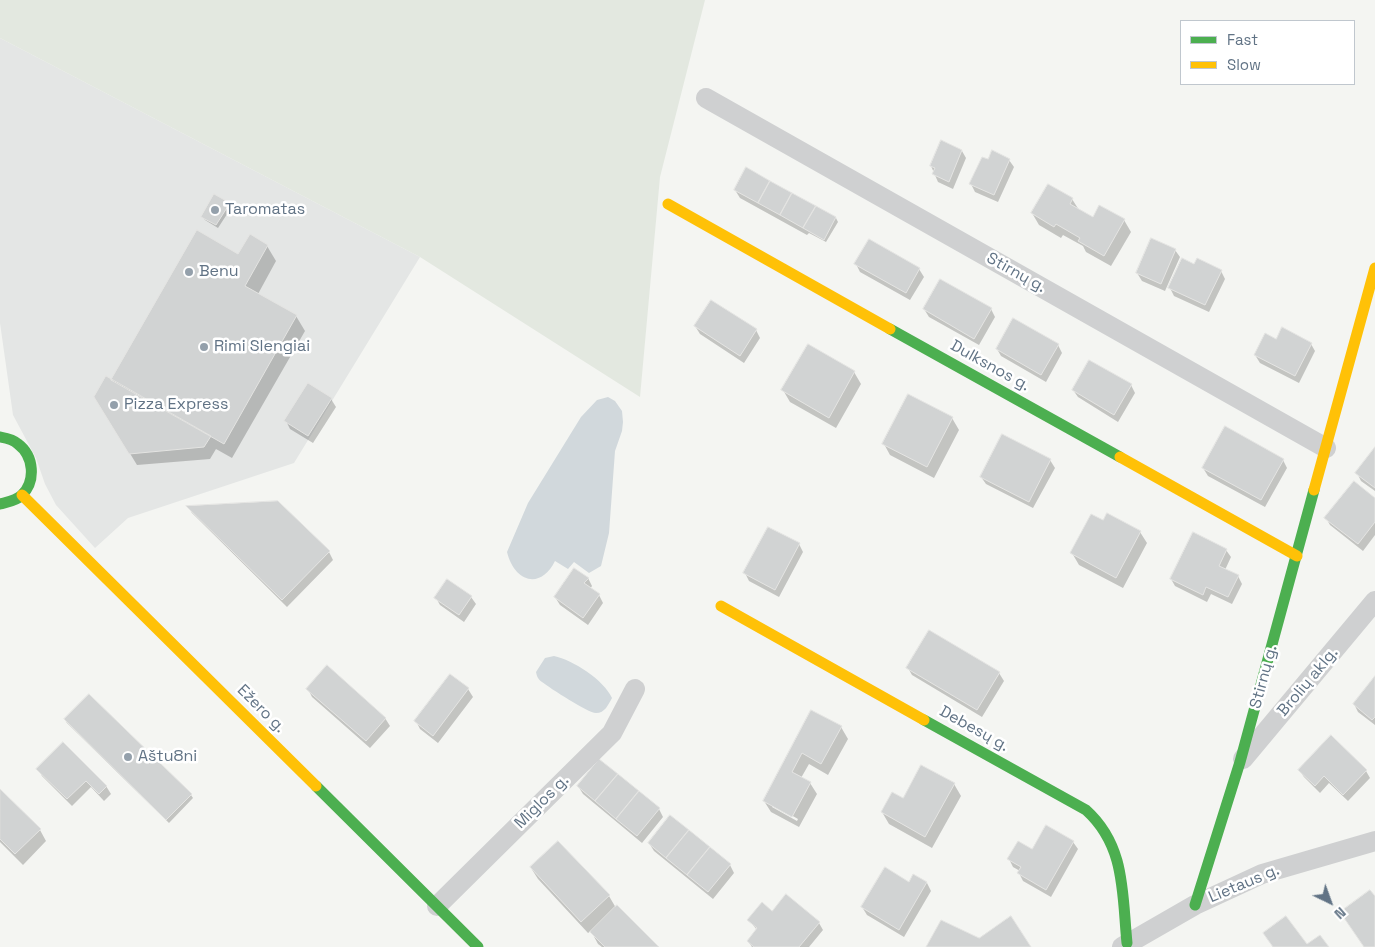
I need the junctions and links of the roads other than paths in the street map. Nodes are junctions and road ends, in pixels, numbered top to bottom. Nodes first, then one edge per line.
1 (706, 98) dead end
2 (668, 204) dead end
3 (1375, 268) edge
4 (0, 437) edge
5 (1326, 448) junction
6 (22, 495) junction
7 (0, 504) edge
8 (1297, 556) junction
9 (1375, 601) edge
10 (721, 606) dead end
11 (635, 688) dead end
12 (1240, 762) junction
13 (1375, 841) edge
14 (1195, 905) junction
15 (437, 906) junction
16 (1124, 945) edge
17 (478, 947) edge

1 - 5 street, Stirnų g.
2 - 8 street, Dulksnos g.
3 - 5 street, Stirnų g.
4 - 6 street
5 - 8 street, Stirnų g.
6 - 7 street
6 - 15 street, Ežero g.
8 - 12 street, Stirnų g.
9 - 12 street, Brolių aklg.
10 - 16 street, Debesų g.
11 - 15 street, Miglos g.
12 - 14 street, Stirnų g.
13 - 14 street, Lietaus g.
14 - 16 street, Lietaus g.
15 - 17 street, Ežero g.

